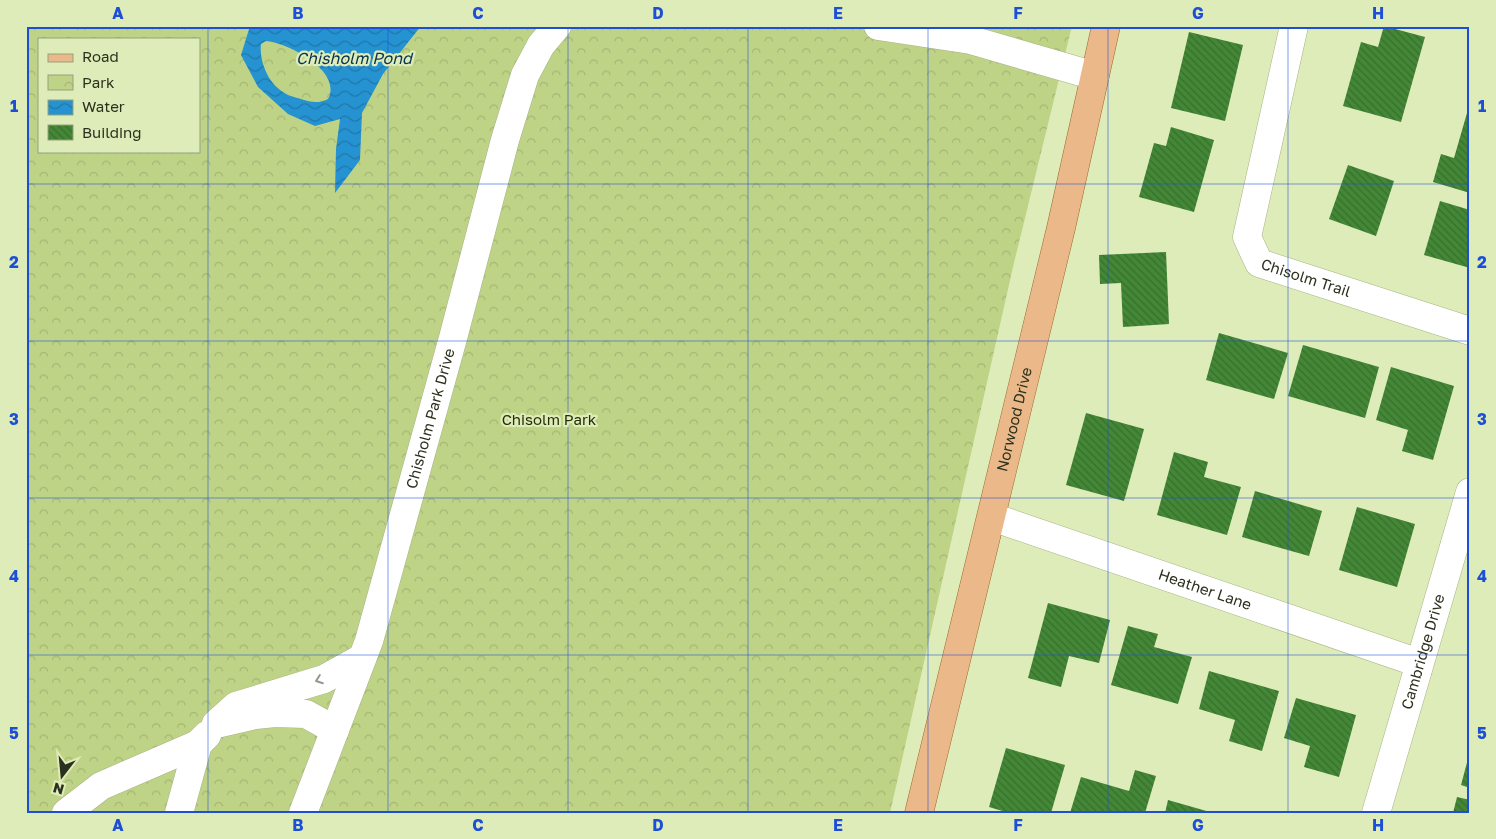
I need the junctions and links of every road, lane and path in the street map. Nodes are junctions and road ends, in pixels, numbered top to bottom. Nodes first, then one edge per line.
1 (556, 26) edge
2 (878, 26) edge
3 (1106, 26) edge
4 (1294, 26) edge
5 (1095, 76) junction
6 (1470, 331) edge
7 (1470, 492) edge
8 (992, 517) junction
9 (362, 658) junction
10 (1419, 663) junction
11 (216, 724) junction
12 (335, 730) junction
13 (198, 744) junction
14 (66, 813) edge
15 (179, 813) edge
16 (303, 813) edge
17 (919, 813) edge
18 (1376, 813) edge

1 - 9 street, Chisholm Park Drive
2 - 5 street
3 - 5 main road, Norwood Drive
4 - 6 street, Chisolm Trail
5 - 8 main road, Norwood Drive
7 - 10 street, Cambridge Drive
8 - 10 street, Heather Lane
8 - 17 main road, Norwood Drive
9 -> 11 street
9 - 12 street, Chisholm Park Drive
10 - 18 street, Cambridge Drive
11 - 12 street
11 - 13 street
12 - 16 street, Chisholm Park Drive
13 - 14 street
13 - 15 street

